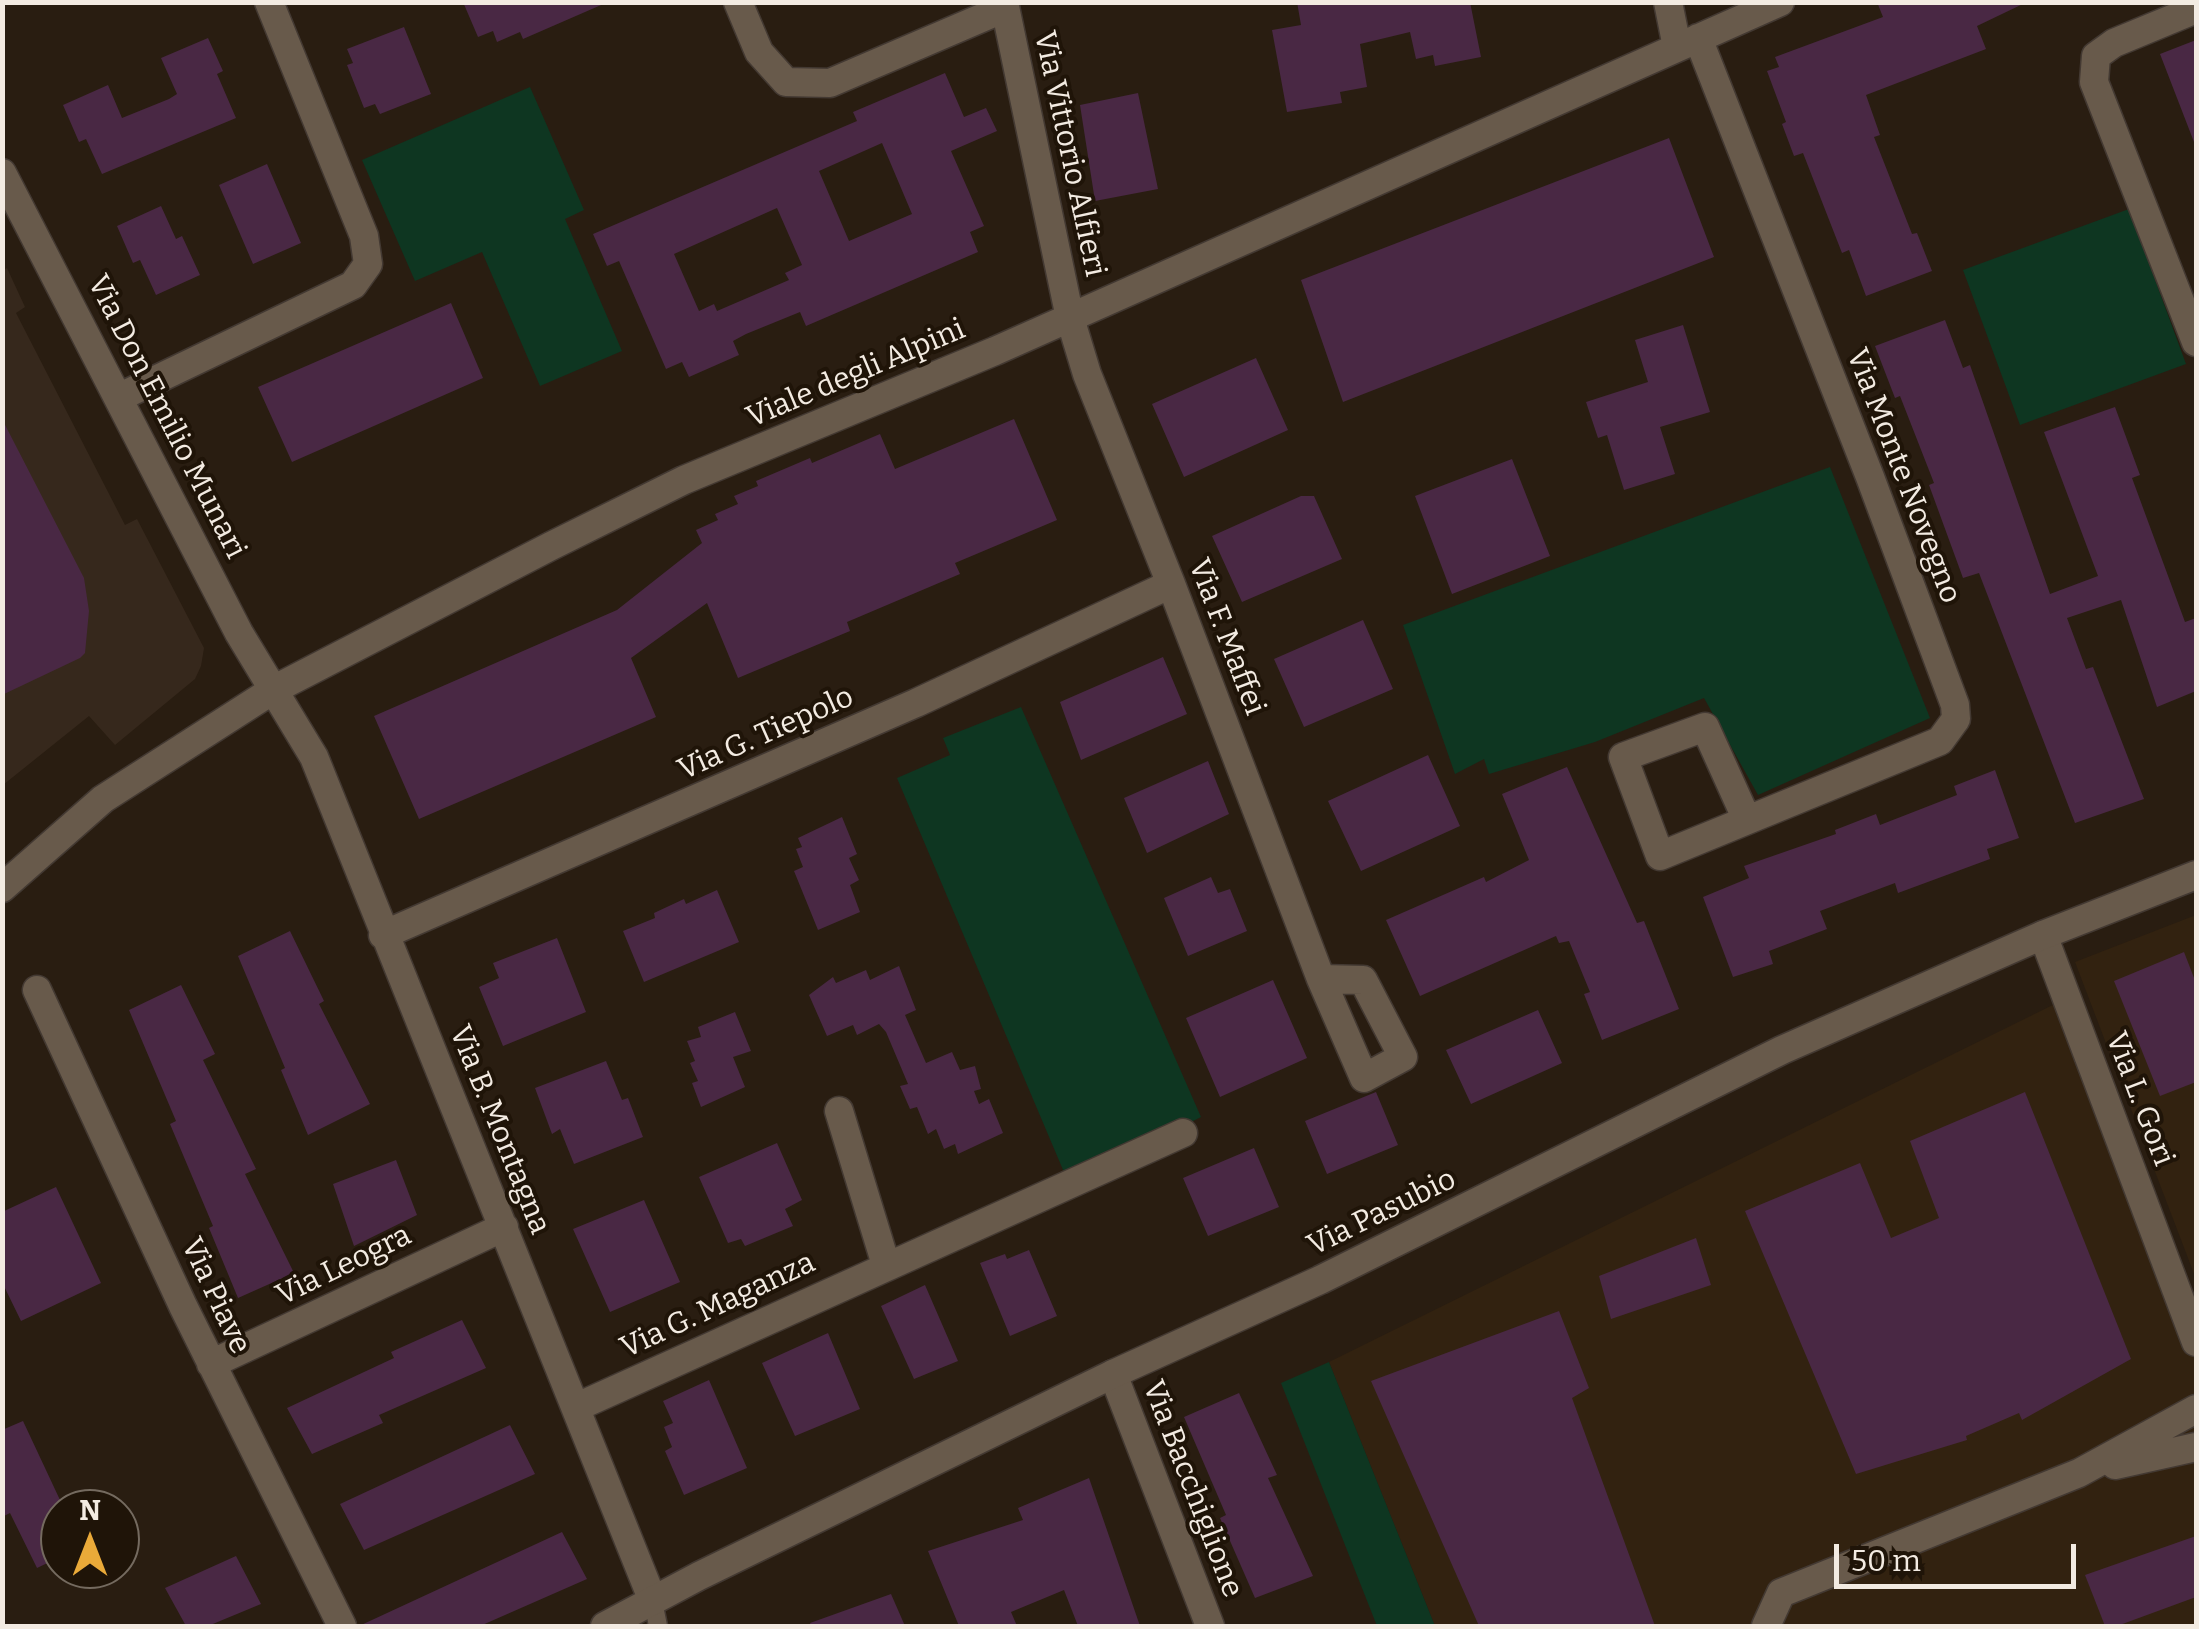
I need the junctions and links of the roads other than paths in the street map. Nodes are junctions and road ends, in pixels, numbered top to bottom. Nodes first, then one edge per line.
1 (269, 2) edge
2 (738, 2) edge
3 (1668, 2) edge
4 (1780, 2) edge
5 (1005, 5) edge
6 (2196, 9) edge
7 (1688, 43) junction
8 (2, 174) edge
9 (1070, 318) junction
10 (2196, 342) edge
11 (120, 397) junction
12 (1171, 584) junction
13 (273, 690) junction
14 (1747, 820) junction
15 (2196, 875) edge
16 (2, 888) edge
17 (383, 935) junction
18 (2043, 935) junction
19 (1321, 979) dead end
20 (38, 990) dead end
21 (839, 1111) dead end
22 (1183, 1132) dead end
23 (504, 1227) junction
24 (886, 1264) junction
25 (2196, 1342) edge
26 (211, 1364) junction
27 (1114, 1374) junction
28 (576, 1407) junction
29 (2196, 1409) edge
30 (2196, 1446) edge
31 (2080, 1473) junction
32 (655, 1614) edge
33 (342, 1626) edge
34 (605, 1626) edge
35 (1210, 1626) edge
36 (1766, 1626) edge

1 - 11 street
2 - 5 street
3 - 7 street
4 - 7 street, Viale degli Alpini
5 - 9 street, Via Vittorio Alfieri
6 - 10 street
7 - 9 street, Viale degli Alpini
7 - 14 street, Via Monte Novegno
8 - 11 street, Via Don Emilio Munari
9 - 12 street, Via F. Maffei
9 - 13 street, Viale degli Alpini
11 - 13 street, Via Don Emilio Munari
12 - 17 street, Via G. Tiepolo
12 - 19 street, Via F. Maffei
13 - 16 street, Viale degli Alpini
13 - 17 street, Via B. Montagna
14 - 14 street, Via Monte Novegno
15 - 18 street, Via Pasubio
17 - 23 street, Via B. Montagna
18 - 25 street, Via L. Gori
18 - 27 street, Via Pasubio
20 - 26 street, Via Piave
21 - 24 street
22 - 24 street, Via G. Maganza
23 - 26 street, Via Leogra
23 - 28 street, Via B. Montagna
24 - 28 street, Via G. Maganza
26 - 33 street, Via Piave
27 - 32 street, Via Pasubio
27 - 35 street, Via Bacchiglione
28 - 32 street, Via B. Montagna
29 - 31 street
30 - 31 street
31 - 36 street
32 - 34 street, Via Pasubio

